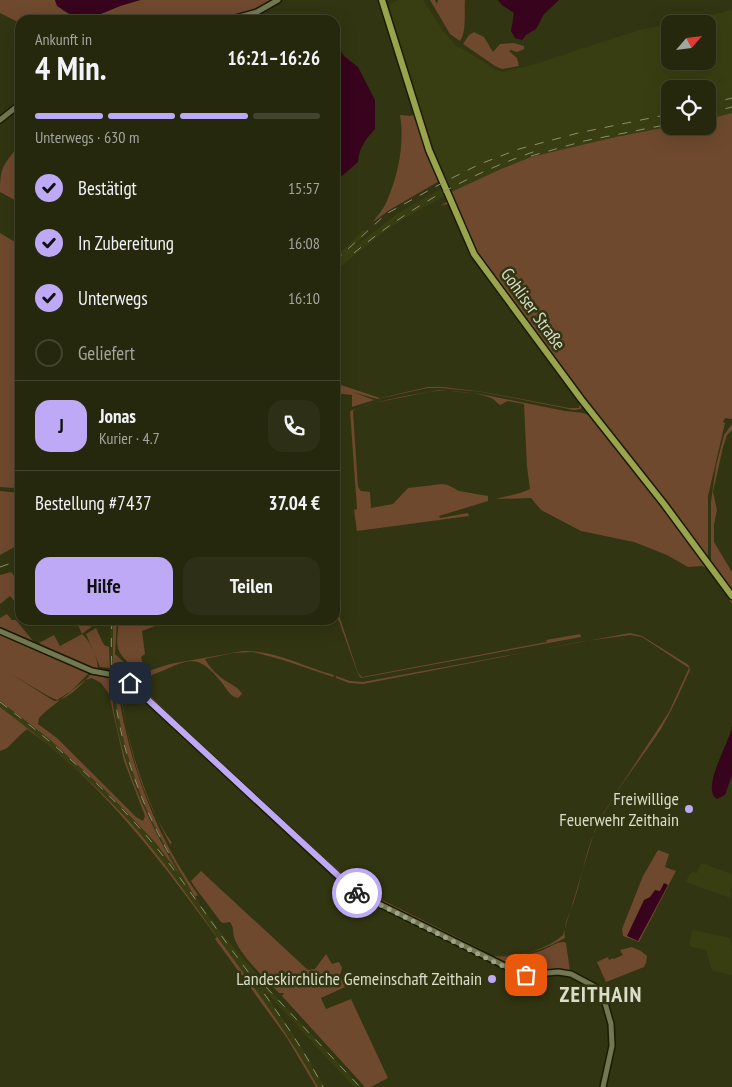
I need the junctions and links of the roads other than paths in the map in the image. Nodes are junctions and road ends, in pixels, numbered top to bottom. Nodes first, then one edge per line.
1 (278, 0) edge
2 (382, 0) edge
3 (246, 15) edge
4 (15, 108) edge
5 (0, 120) edge
6 (732, 596) edge
7 (0, 631) edge
8 (603, 1087) edge

1 - 3 street
2 - 6 main road, Gohliser Straße
4 - 5 street
7 - 8 street

